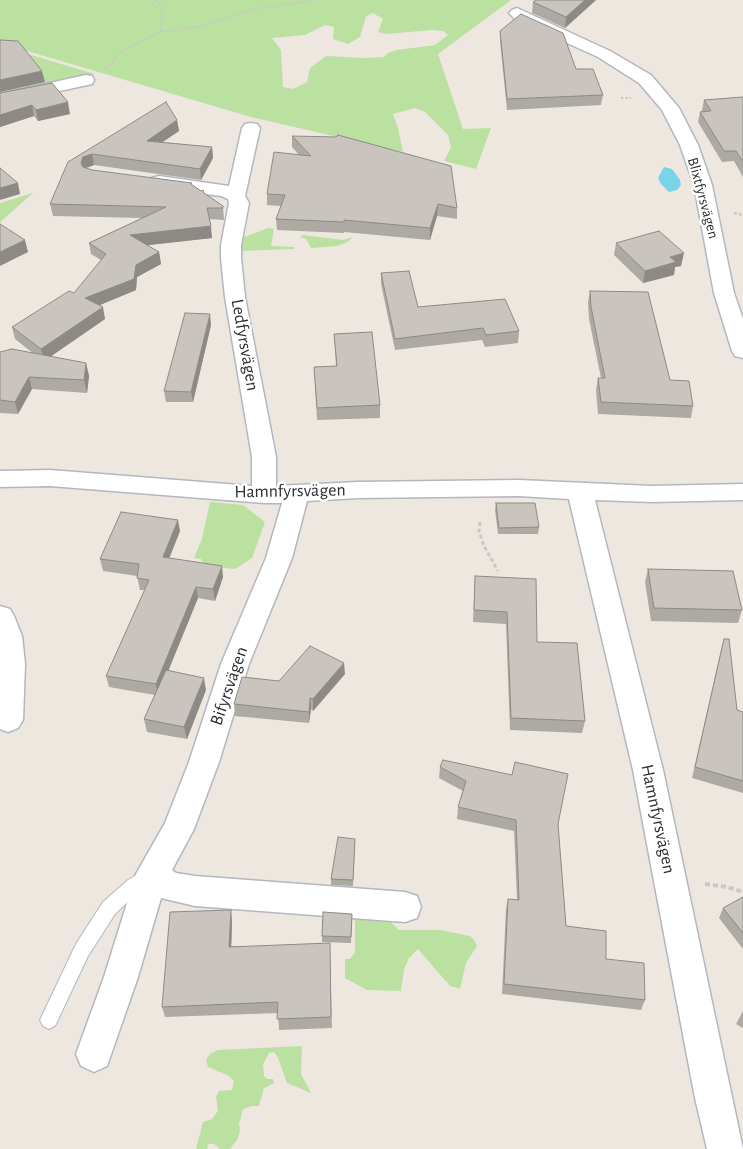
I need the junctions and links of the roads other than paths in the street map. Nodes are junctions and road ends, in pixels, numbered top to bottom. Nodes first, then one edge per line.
1 (517, 13) dead end
2 (86, 80) road end
3 (0, 99) edge
4 (251, 128) dead end
5 (141, 180) edge
6 (236, 196) junction
7 (743, 351) edge
8 (0, 479) edge
9 (580, 491) junction
10 (743, 492) edge
11 (297, 494) junction
12 (264, 495) junction
13 (0, 616) edge
14 (8, 720) dead end
15 (152, 874) junction
16 (405, 907) dead end
17 (49, 1020) dead end
18 (94, 1054) dead end
19 (726, 1149) edge

1 - 7 street, Blixtfyrsvägen
2 - 3 street
4 - 6 street, Ledfyrsvägen
5 - 6 street
6 - 12 street, Ledfyrsvägen
8 - 12 street, Hamnfyrsvägen
9 - 10 street, Hamnfyrsvägen
9 - 11 street, Hamnfyrsvägen
9 - 19 street, Hamnfyrsvägen
11 - 12 street, Hamnfyrsvägen
11 - 15 street, Bifyrsvägen
13 - 14 street
15 - 16 street
15 - 17 lane
15 - 18 street, Bifyrsvägen

